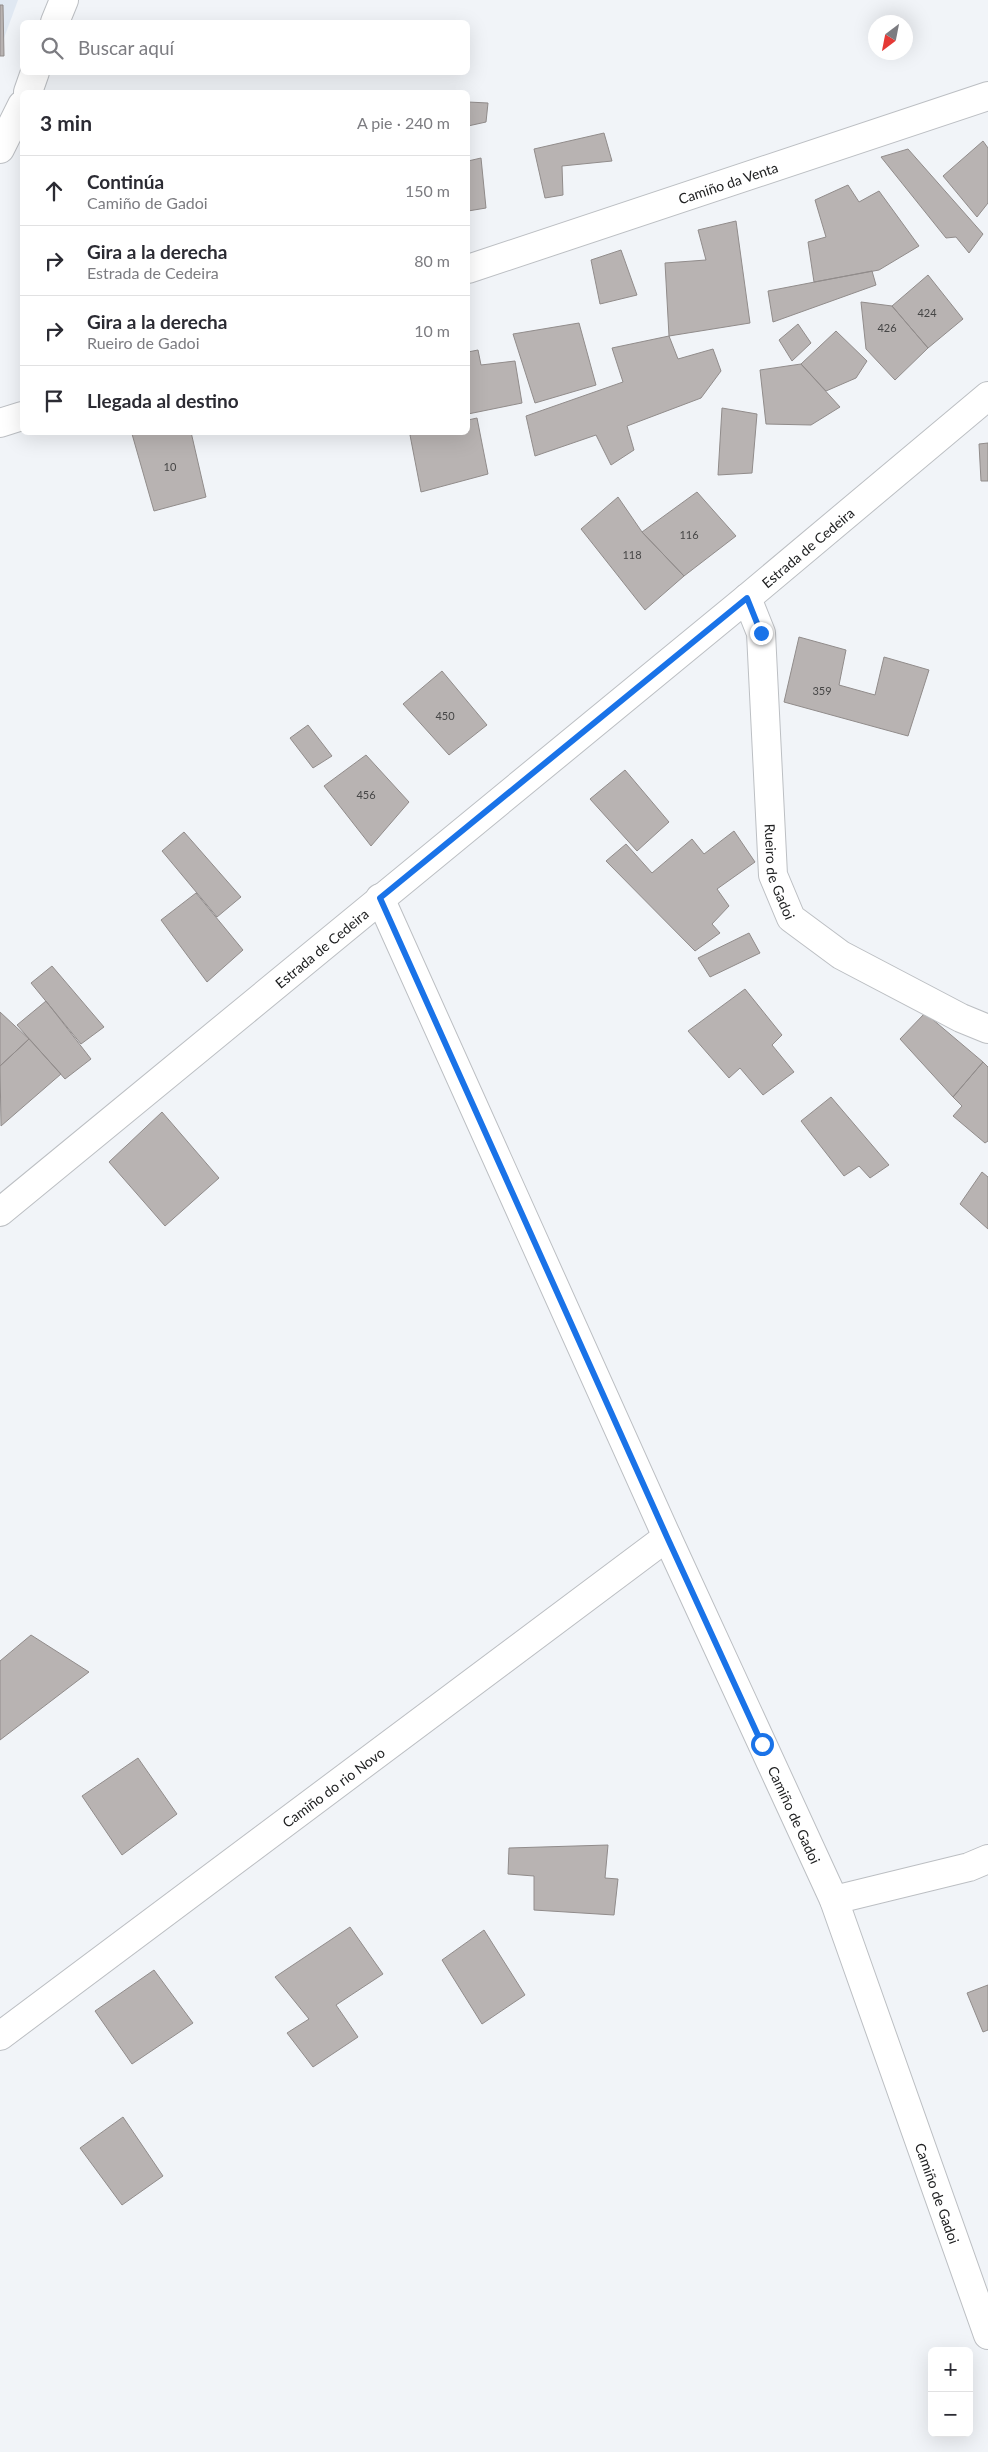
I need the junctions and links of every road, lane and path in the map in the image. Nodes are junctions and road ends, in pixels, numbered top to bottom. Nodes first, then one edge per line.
1 (64, 0) edge
2 (56, 20) edge
3 (35, 75) edge
4 (29, 90) edge
5 (988, 96) edge
6 (20, 109) edge
7 (0, 149) edge
8 (470, 267) edge
9 (988, 396) edge
10 (20, 417) edge
11 (0, 424) edge
12 (747, 598) junction
13 (380, 898) junction
14 (988, 1029) edge
15 (0, 1212) edge
16 (667, 1537) junction
17 (988, 1859) edge
18 (834, 1900) junction
19 (0, 2036) edge
20 (988, 2335) edge

1 - 2 street
3 - 4 street
5 - 8 street, Camiño da Venta
6 - 7 street
9 - 12 street, Estrada de Cedeira
10 - 11 street
12 - 13 street, Estrada de Cedeira
12 - 14 street, Rueiro de Gadoi
13 - 15 street, Estrada de Cedeira
13 - 16 street, Camiño de Gadoi
16 - 18 street, Camiño de Gadoi
16 - 19 street, Camiño do rio Novo
17 - 18 street
18 - 20 street, Camiño de Gadoi

